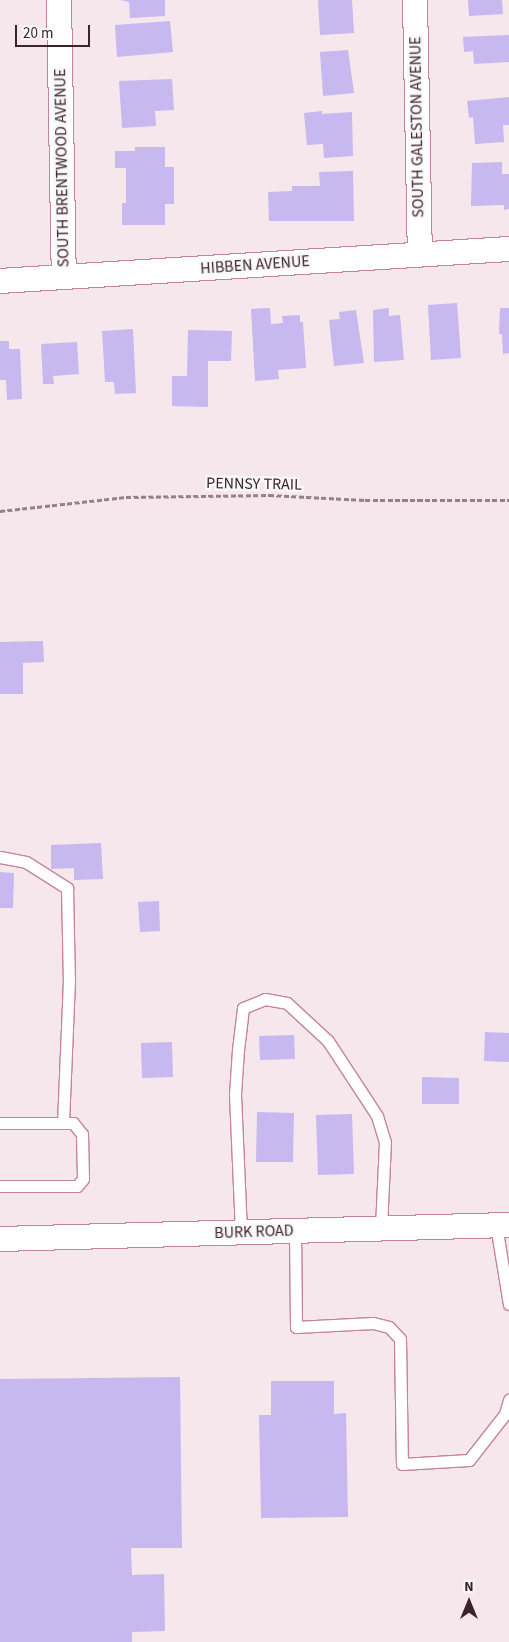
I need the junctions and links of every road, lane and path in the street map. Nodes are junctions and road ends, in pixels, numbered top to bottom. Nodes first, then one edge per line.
1 (59, 0) edge
2 (415, 0) edge
3 (509, 249) edge
4 (420, 254) junction
5 (64, 277) junction
6 (0, 281) edge
7 (509, 500) edge
8 (0, 511) edge
9 (0, 857) edge
10 (63, 1122) junction
11 (0, 1123) edge
12 (0, 1186) edge
13 (503, 1225) edge
14 (381, 1228) junction
15 (295, 1230) junction
16 (241, 1232) junction
17 (0, 1239) edge
18 (509, 1304) edge
19 (509, 1400) edge

1 - 5 street, SOUTH BRENTWOOD AVENUE
2 - 4 street, SOUTH GALESTON AVENUE
3 - 4 street, HIBBEN AVENUE
4 - 5 street, HIBBEN AVENUE
5 - 6 street, HIBBEN AVENUE
7 - 8 path, PENNSY TRAIL
9 - 10 lane
10 - 11 lane
10 - 12 lane
13 - 14 street, BURK ROAD
13 - 18 lane
14 - 15 street, BURK ROAD
14 - 16 lane
15 - 16 street, BURK ROAD
15 - 19 lane
16 - 17 street, BURK ROAD

